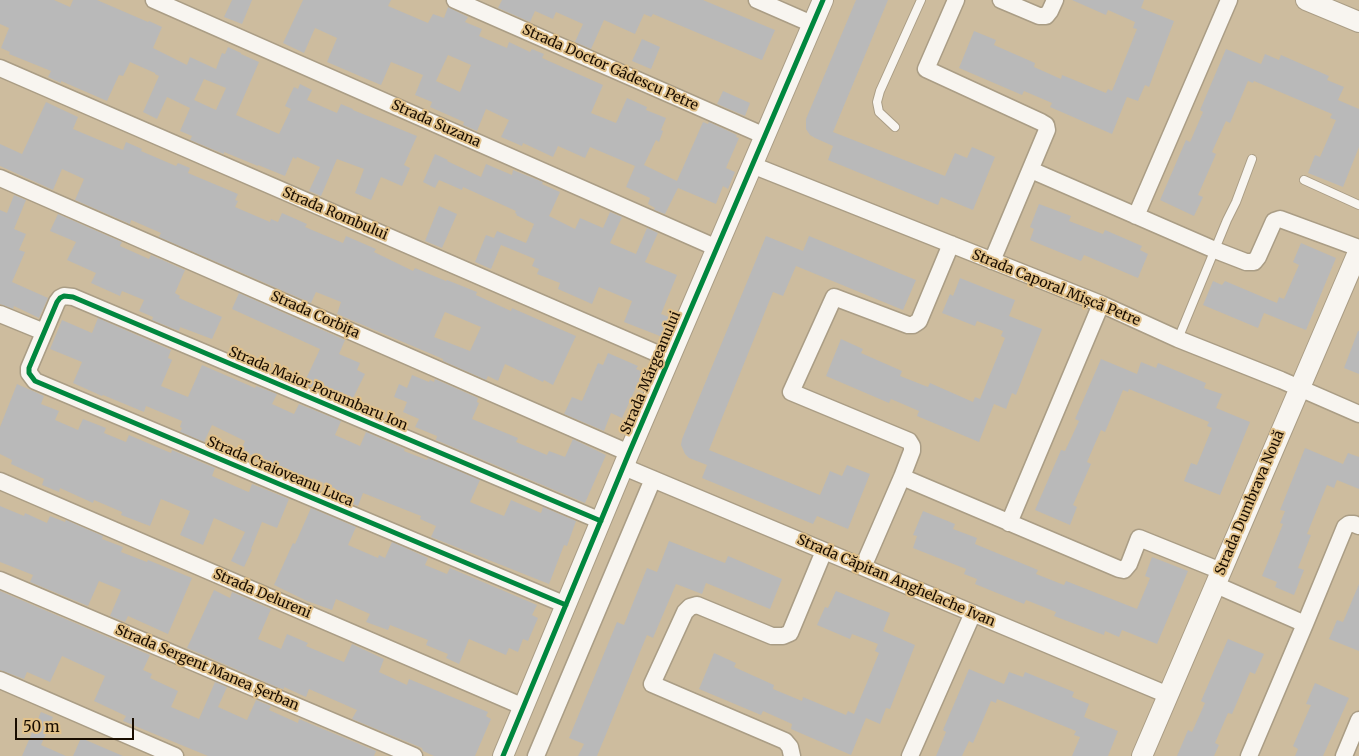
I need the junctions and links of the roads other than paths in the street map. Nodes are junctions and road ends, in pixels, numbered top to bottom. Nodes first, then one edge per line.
1 (154, 0) edge
2 (455, 0) edge
3 (757, 0) edge
4 (823, 0) edge
5 (921, 0) edge
6 (956, 0) edge
7 (1001, 0) edge
8 (1055, 0) edge
9 (1229, 0) edge
10 (1306, 0) edge
11 (1359, 22) edge
12 (812, 24) junction
13 (0, 68) edge
14 (895, 127) dead end
15 (765, 136) junction
16 (1252, 159) dead end
17 (752, 165) junction
18 (1031, 170) junction
19 (0, 178) edge
20 (1304, 180) dead end
21 (1359, 205) edge
22 (1136, 216) junction
23 (951, 244) junction
24 (717, 248) junction
25 (1359, 249) edge
26 (1214, 250) junction
27 (992, 261) junction
28 (1101, 304) junction
29 (0, 314) edge
30 (44, 332) junction
31 (1178, 339) junction
32 (670, 359) junction
33 (1299, 388) junction
34 (1359, 414) edge
35 (627, 460) junction
36 (902, 477) junction
37 (653, 479) junction
38 (0, 481) edge
39 (601, 521) junction
40 (1010, 524) junction
41 (1354, 525) edge
42 (824, 551) junction
43 (863, 567) junction
44 (1218, 578) junction
45 (0, 580) edge
46 (566, 605) junction
47 (973, 613) junction
48 (1305, 624) junction
49 (0, 680) edge
50 (1168, 695) junction
51 (524, 707) junction
52 (1359, 720) edge
53 (175, 756) edge
54 (414, 756) edge
55 (503, 756) edge
56 (536, 756) edge
57 (792, 756) edge
58 (910, 756) edge
59 (1142, 756) edge
60 (1248, 756) edge
61 (1344, 756) edge

1 - 24 street, Strada Suzana
2 - 15 street, Strada Doctor Gâdescu Petre
3 - 12 street
4 - 12 street, Strada Mărgeanului
5 - 14 lane
6 - 18 street
7 - 8 street
9 - 22 street
10 - 11 street
12 - 15 street, Strada Mărgeanului
13 - 32 street, Strada Rombului
15 - 17 street, Strada Mărgeanului
16 - 26 lane
17 - 23 street, Strada Caporal Mișcă Petre
17 - 24 street, Strada Mărgeanului
18 - 22 street
18 - 27 street
19 - 35 street, Strada Corbița
20 - 21 lane
22 - 26 street
23 - 27 street, Strada Caporal Mișcă Petre
23 - 36 street
24 - 32 street, Strada Mărgeanului
25 - 26 street
25 - 33 street, Strada Dumbrava Nouă
26 - 31 lane
27 - 28 street, Strada Caporal Mișcă Petre
28 - 31 street, Strada Caporal Mișcă Petre
28 - 40 street
29 - 30 street
30 - 39 street, Strada Maior Porumbaru Ion
30 - 46 street, Strada Craioveanu Luca
31 - 33 street, Strada Caporal Mișcă Petre
32 - 35 street, Strada Mărgeanului
33 - 34 street, Strada Caporal Mișcă Petre
33 - 44 street, Strada Dumbrava Nouă
35 - 37 street, Strada Căpitan Anghelache Ivan
35 - 39 street, Strada Mărgeanului
36 - 40 street
36 - 43 street
37 - 42 street, Strada Căpitan Anghelache Ivan
37 - 56 street
38 - 51 street, Strada Delureni
39 - 46 street, Strada Mărgeanului
40 - 44 street
41 - 48 street
42 - 43 street, Strada Căpitan Anghelache Ivan
42 - 57 street
43 - 47 street, Strada Căpitan Anghelache Ivan
44 - 48 street
44 - 50 street, Strada Dumbrava Nouă
45 - 54 street, Strada Sergent Manea Șerban
46 - 51 street, Strada Mărgeanului
47 - 50 street, Strada Căpitan Anghelache Ivan
47 - 58 street
48 - 60 street
49 - 53 street
50 - 59 street, Strada Dumbrava Nouă
51 - 55 street, Strada Mărgeanului
52 - 61 street

